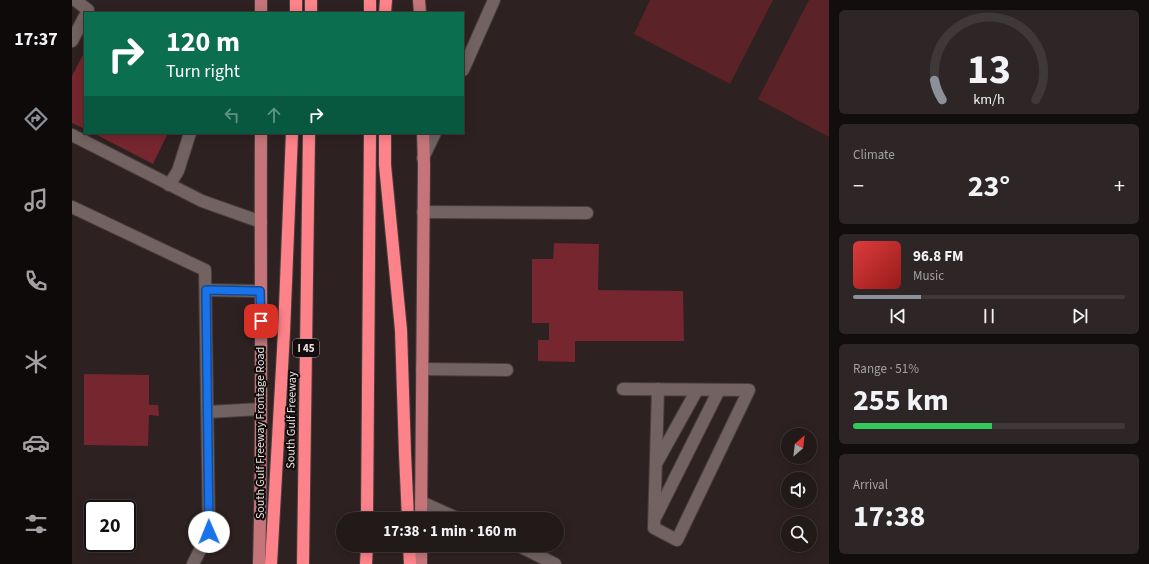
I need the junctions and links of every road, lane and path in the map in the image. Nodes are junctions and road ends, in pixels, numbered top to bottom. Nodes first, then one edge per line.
1 (75, 0) edge
2 (261, 0) edge
3 (296, 0) edge
4 (311, 0) edge
5 (370, 0) edge
6 (386, 0) edge
7 (419, 0) edge
8 (494, 0) edge
9 (87, 12) edge
10 (261, 12) edge
11 (296, 12) edge
12 (311, 12) edge
13 (370, 12) edge
14 (386, 12) edge
15 (420, 12) edge
16 (84, 20) edge
17 (72, 41) edge
18 (468, 49) edge
19 (464, 66) edge
20 (190, 134) edge
21 (261, 134) edge
22 (292, 134) edge
23 (309, 134) edge
24 (370, 134) edge
25 (385, 134) edge
26 (423, 134) edge
27 (435, 134) edge
28 (72, 135) edge
29 (424, 158) junction
30 (169, 185) junction
31 (72, 207) edge
32 (423, 212) junction
33 (587, 213) dead end
34 (261, 222) junction
35 (206, 290) junction
36 (260, 291) junction
37 (422, 369) junction
38 (506, 370) dead end
39 (623, 389) dead end
40 (658, 389) junction
41 (697, 390) junction
42 (720, 390) junction
43 (261, 409) junction
44 (208, 412) junction
45 (656, 464) junction
46 (421, 502) junction
47 (367, 512) edge
48 (408, 512) edge
49 (421, 512) edge
50 (443, 512) edge
51 (655, 520) junction
52 (367, 552) edge
53 (410, 552) edge
54 (421, 552) edge
55 (531, 552) edge
56 (193, 564) edge
57 (259, 564) edge
58 (271, 564) edge
59 (303, 564) edge
60 (366, 564) edge
61 (410, 564) edge
62 (420, 564) edge
63 (555, 564) edge

1 - 9 street
2 - 10 main road
3 - 11 highway
4 - 12 highway
5 - 13 highway
6 - 14 highway
7 - 15 main road
8 - 18 street
16 - 17 street
18 - 19 street
20 - 30 street
21 - 34 main road, South Gulf Freeway Frontage Road
22 - 58 highway
23 - 59 highway, South Gulf Freeway / I 45
24 - 47 highway
25 - 48 highway
26 - 29 main road
27 - 29 street
28 - 30 street
29 - 32 main road
30 - 34 street
31 - 35 street
32 - 33 street
32 - 37 main road
34 - 36 main road, South Gulf Freeway Frontage Road
35 - 36 street
35 - 44 street
36 - 43 main road, South Gulf Freeway Frontage Road
37 - 38 street
37 - 46 main road
39 - 40 street
40 - 41 street
40 - 45 street
41 - 42 street
41 - 45 street
42 - 51 street
42 - 51 street
43 - 44 street
43 - 57 main road, South Gulf Freeway Frontage Road
44 - 56 street
45 - 51 street
46 - 49 main road
46 - 50 street
52 - 60 highway
53 - 61 highway
54 - 62 main road
55 - 63 street

